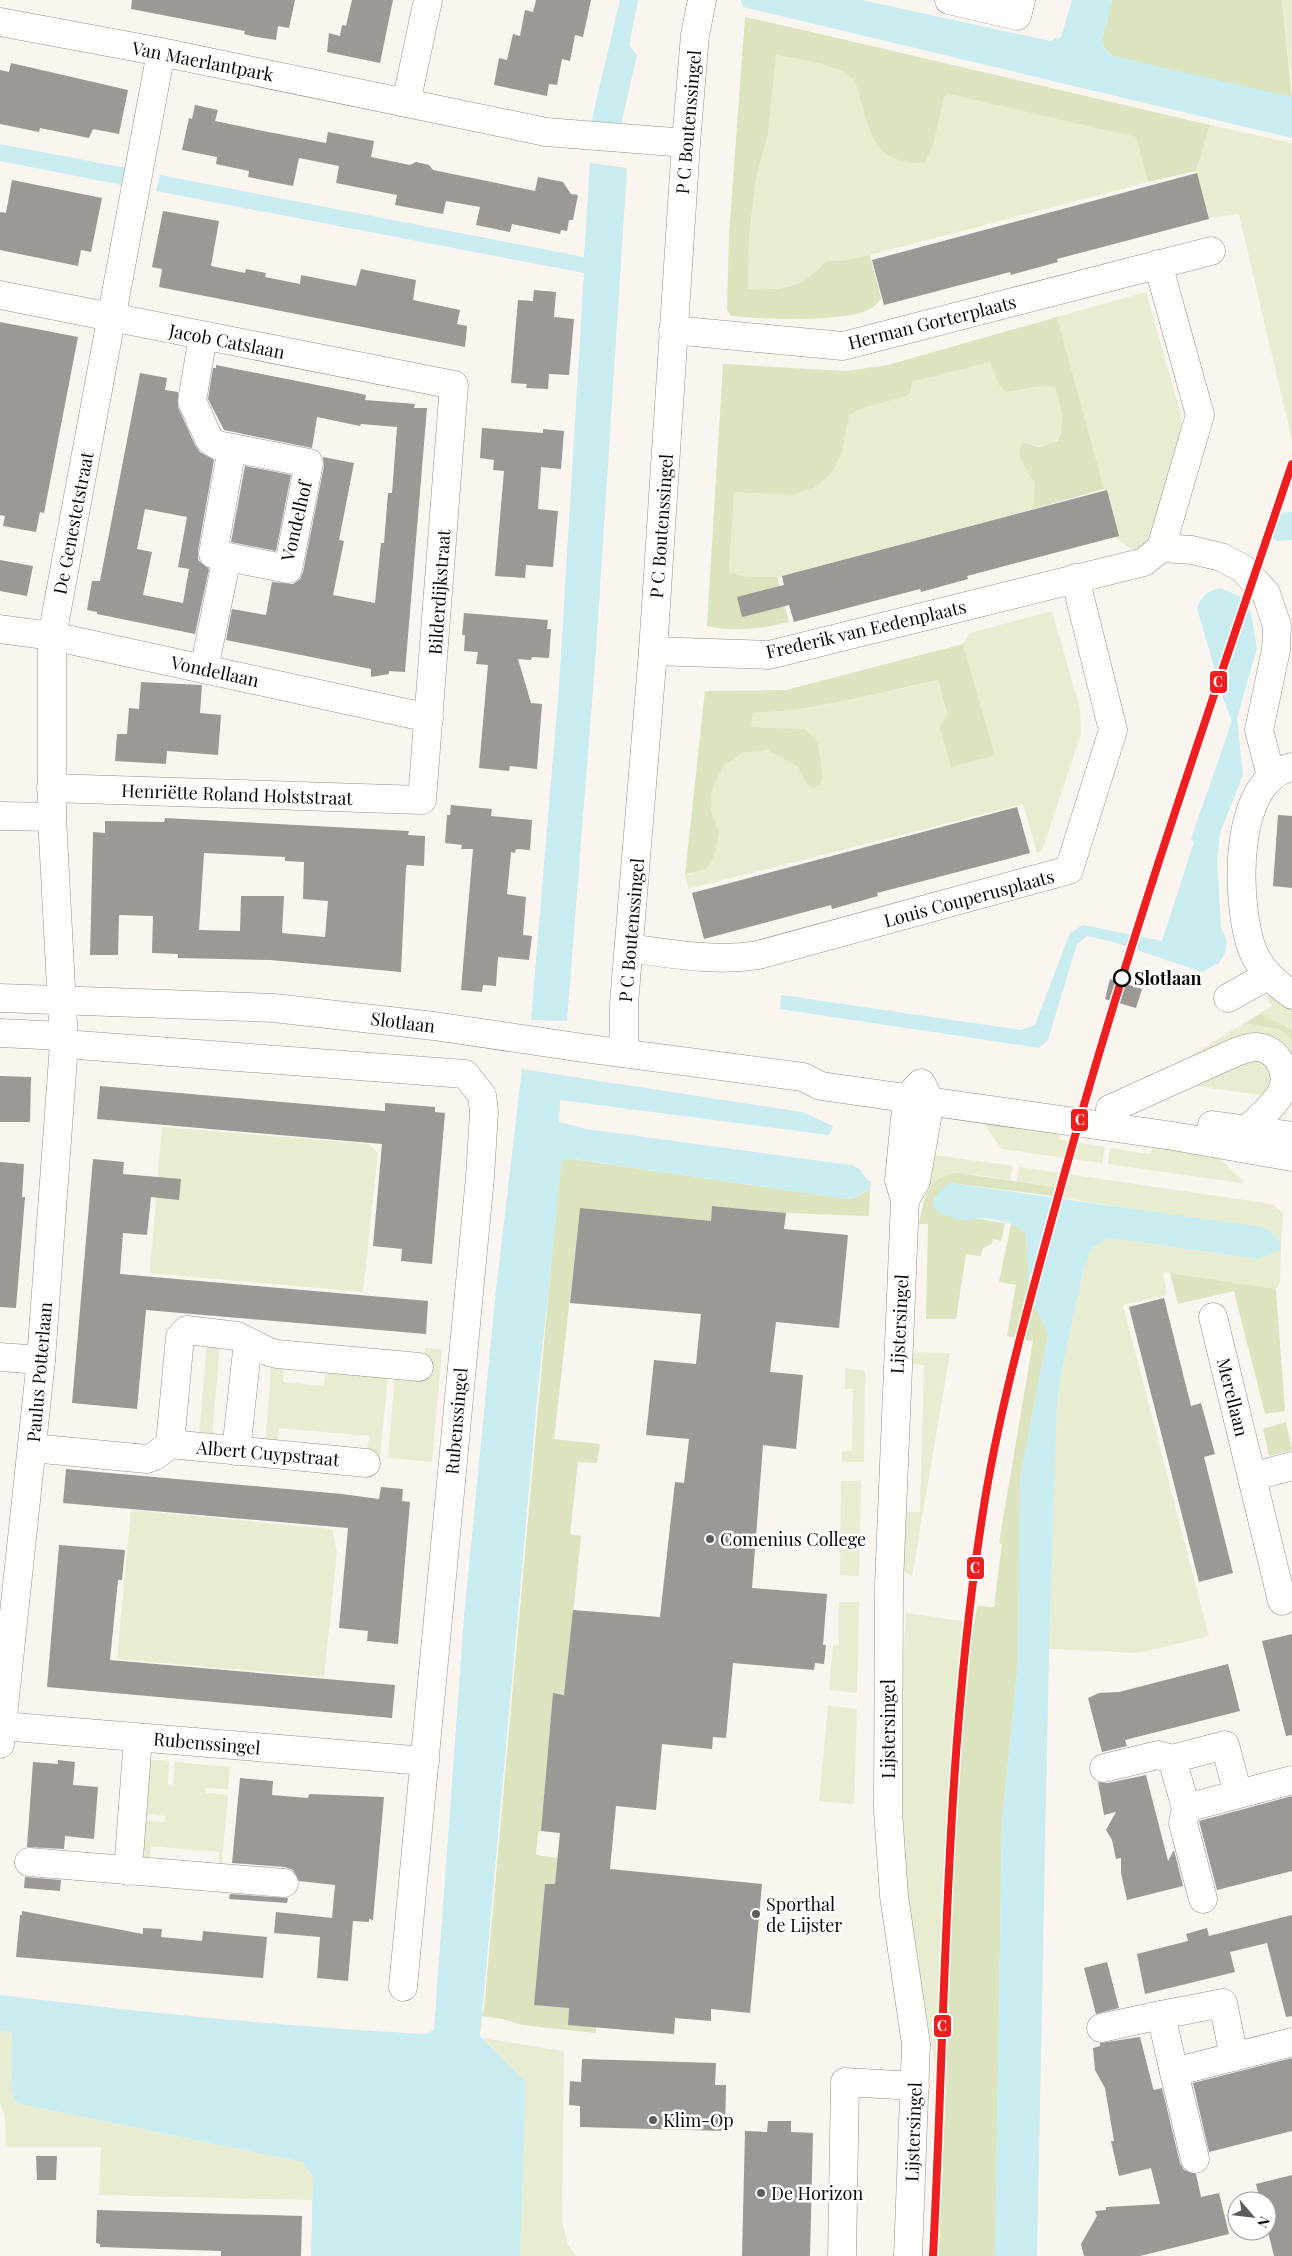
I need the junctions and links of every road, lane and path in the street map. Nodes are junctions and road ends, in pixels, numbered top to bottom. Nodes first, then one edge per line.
1 (428, 0) edge
2 (702, 0) edge
3 (949, 0) edge
4 (1021, 0) edge
5 (0, 22) edge
6 (161, 52) junction
7 (406, 103) junction
8 (686, 143) junction
9 (1211, 250) dead end
10 (1158, 264) junction
11 (0, 295) edge
12 (112, 318) junction
13 (673, 330) junction
14 (203, 336) junction
15 (454, 385) joint
16 (232, 448) junction
17 (1161, 548) junction
18 (227, 557) junction
19 (1075, 578) junction
20 (0, 629) edge
21 (52, 636) junction
22 (653, 651) junction
23 (204, 669) junction
24 (429, 718) junction
25 (1281, 771) edge
26 (51, 788) junction
27 (422, 800) joint
28 (0, 816) edge
29 (52, 817) junction
30 (629, 948) junction
31 (1267, 976) junction
32 (1292, 995) edge
33 (0, 998) edge
34 (1228, 998) dead end
35 (63, 999) junction
36 (0, 1033) edge
37 (64, 1040) junction
38 (624, 1054) junction
39 (919, 1094) junction
40 (1110, 1109) junction
41 (1292, 1136) edge
42 (1237, 1138) junction
43 (1292, 1158) edge
44 (1214, 1317) dead end
45 (248, 1342) junction
46 (0, 1357) edge
47 (41, 1360) junction
48 (419, 1367) dead end
49 (170, 1444) junction
50 (32, 1448) junction
51 (236, 1451) junction
52 (366, 1463) dead end
53 (1292, 1466) edge
54 (1252, 1477) junction
55 (10, 1553) edge
56 (1282, 1601) dead end
57 (1, 1735) edge
58 (138, 1738) junction
59 (1172, 1759) junction
60 (425, 1761) junction
61 (1104, 1768) dead end
62 (1292, 1780) edge
63 (1238, 1794) junction
64 (1186, 1808) junction
65 (29, 1862) dead end
66 (128, 1871) junction
67 (284, 1883) dead end
68 (1203, 1898) dead end
69 (403, 1987) dead end
70 (1161, 2015) junction
71 (1101, 2028) dead end
72 (1292, 2042) edge
73 (1234, 2057) junction
74 (1174, 2072) junction
75 (915, 2086) junction
76 (1195, 2159) dead end
77 (842, 2256) edge
78 (908, 2256) edge

1 - 7 street
2 - 8 street, P C Boutenssingel
3 - 4 street
5 - 6 street, Van Maerlantpark
6 - 7 street, Van Maerlantpark
6 - 12 street, De Genestetstraat
7 - 8 street, Van Maerlantpark
8 - 13 street, P C Boutenssingel
9 - 10 street, Herman Gorterplaats
10 - 13 street, Herman Gorterplaats
10 - 17 street
11 - 12 street, Jacob Catslaan
12 - 14 street, Jacob Catslaan
12 - 21 street, De Genestetstraat
13 - 22 street, P C Boutenssingel
14 - 15 street, Jacob Catslaan
14 - 16 street, Vondelhof
15 - 24 street, Bilderdijkstraat
16 - 18 street
16 - 18 street, Vondelhof
17 - 19 street
17 - 25 street
18 - 23 street
19 - 22 street, Frederik van Eedenplaats
19 - 30 street, Louis Couperusplaats
20 - 21 street, Vondellaan
21 - 23 street, Vondellaan
21 - 26 street, De Genestetstraat
22 - 30 street, P C Boutenssingel
23 - 24 street, Vondellaan
24 - 27 street, Bilderdijkstraat
25 - 31 street
26 - 27 street, Henriëtte Roland Holststraat
26 - 29 street, De Genestetstraat
28 - 29 street
29 - 35 street, De Genestetstraat
30 - 38 street, P C Boutenssingel
31 - 32 street
31 - 34 street
33 - 35 street, Slotlaan
35 - 37 street, Paulus Potterlaan
35 - 38 street, Slotlaan
36 - 37 street
37 - 47 street, Paulus Potterlaan
37 - 60 street, Rubenssingel
38 - 39 street, Slotlaan
39 - 40 street, Slotlaan
39 - 42 street, Slotlaan
39 - 75 street, Lijstersingel
40 - 42 street, Slotlaan
40 - 42 street
41 - 42 street, Slotlaan
42 - 43 street, Slotlaan
44 - 54 street, Merellaan
45 - 48 street
45 - 49 street
45 - 51 street
46 - 47 street
47 - 50 street, Paulus Potterlaan
49 - 50 street
49 - 51 street, Albert Cuypstraat
50 - 55 street, Paulus Potterlaan
51 - 52 street, Albert Cuypstraat
53 - 54 street
54 - 56 street, Merellaan
55 - 57 street, Paulus Potterlaan
57 - 58 street, Rubenssingel
58 - 60 street, Rubenssingel
58 - 66 street, Rubenssingel
59 - 61 street
59 - 63 street
59 - 64 street
60 - 69 street, Rubenssingel
62 - 63 street
63 - 64 street
64 - 68 street
65 - 66 street
66 - 67 street
70 - 71 street
70 - 73 street
70 - 74 street
72 - 73 street
73 - 74 street
74 - 76 street
75 - 77 street
75 - 78 street, Lijstersingel

